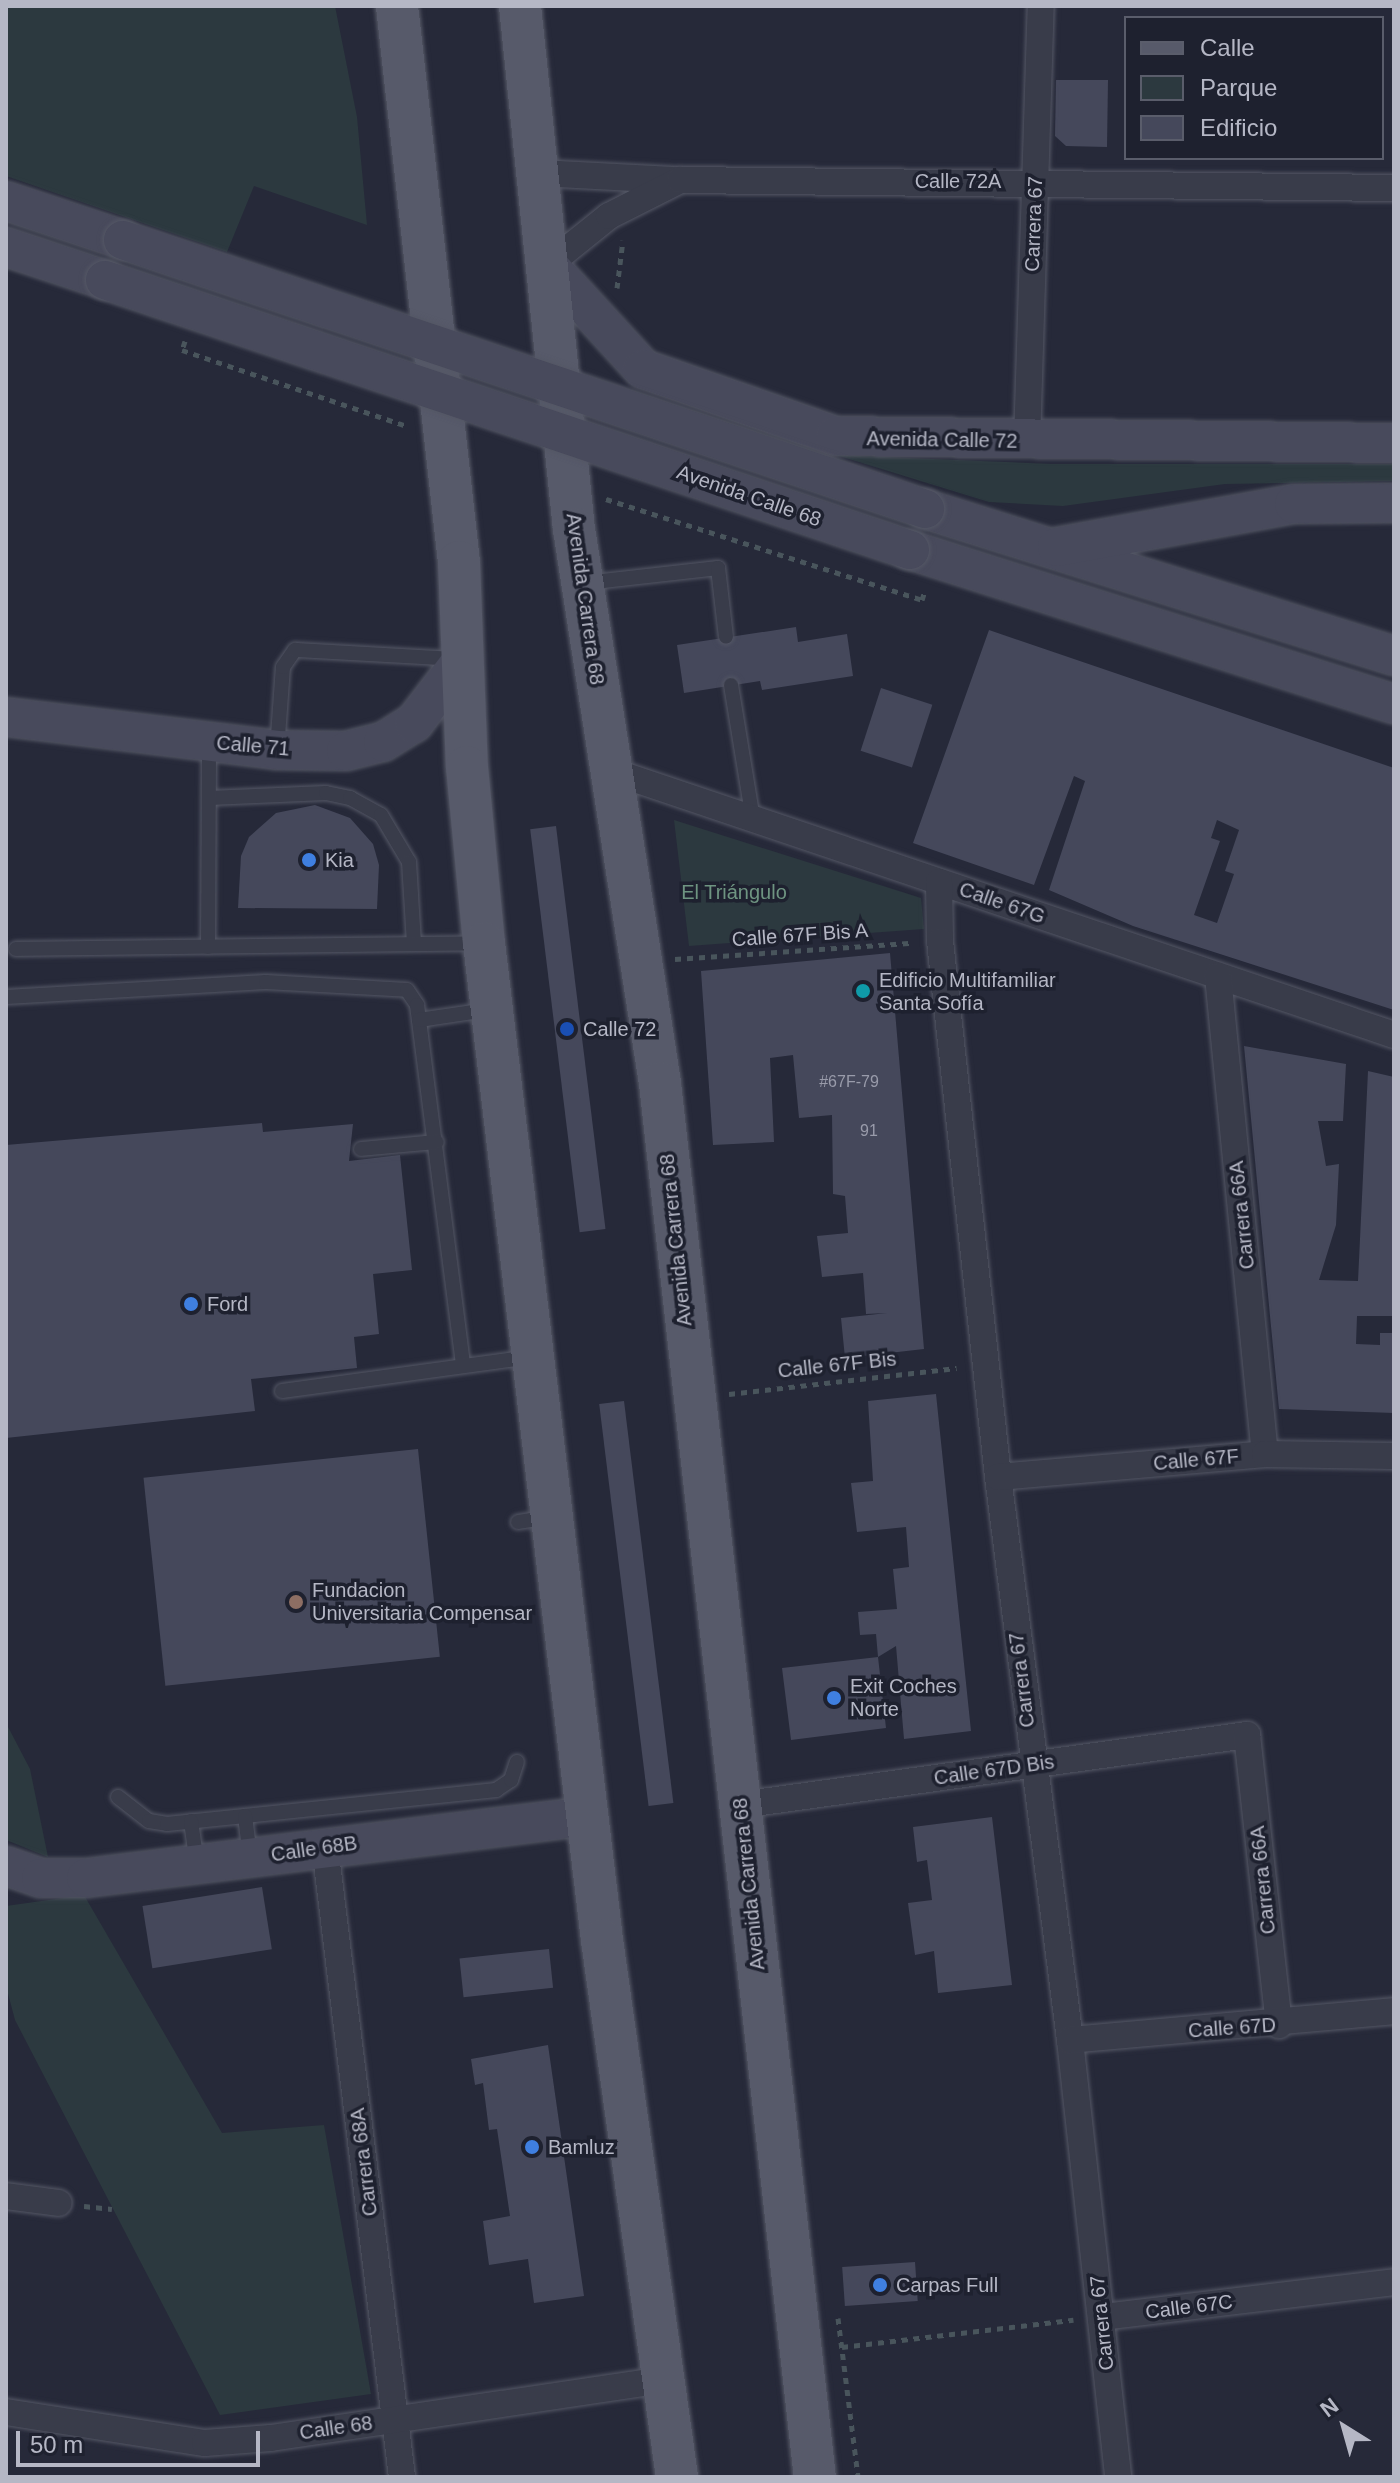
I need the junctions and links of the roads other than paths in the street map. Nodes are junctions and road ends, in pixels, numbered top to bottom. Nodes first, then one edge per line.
1 (520, 6) edge
2 (1041, 6) edge
3 (394, 18) edge
4 (539, 173) junction
5 (680, 180) junction
6 (1035, 182) junction
7 (1394, 188) edge
8 (6, 201) edge
9 (6, 247) edge
10 (548, 265) junction
11 (1027, 442) junction
12 (1394, 443) edge
13 (1394, 503) edge
14 (1051, 548) junction
15 (581, 584) junction
16 (726, 637) dead end
17 (1394, 656) edge
18 (463, 659) junction
19 (731, 685) dead end
20 (1394, 704) edge
21 (6, 717) edge
22 (209, 743) junction
23 (277, 750) junction
24 (611, 771) junction
25 (209, 798) junction
26 (753, 819) junction
27 (939, 882) junction
28 (484, 943) junction
29 (414, 944) junction
30 (208, 947) junction
31 (16, 949) dead end
32 (1218, 976) junction
33 (6, 997) edge
34 (492, 1010) junction
35 (419, 1020) junction
36 (1394, 1035) edge
37 (437, 1142) junction
38 (361, 1149) dead end
39 (535, 1357) junction
40 (463, 1366) junction
41 (282, 1391) dead end
42 (1265, 1454) junction
43 (1394, 1456) edge
44 (998, 1477) junction
45 (1247, 1735) joint
46 (517, 1762) dead end
47 (1033, 1765) junction
48 (118, 1797) dead end
49 (740, 1805) junction
50 (245, 1816) junction
51 (588, 1816) junction
52 (191, 1821) junction
53 (325, 1847) junction
54 (250, 1857) junction
55 (197, 1864) junction
56 (23, 1872) edge
57 (1394, 2011) edge
58 (1279, 2025) junction
59 (1070, 2040) junction
60 (6, 2196) edge
61 (59, 2203) dead end
62 (1394, 2282) edge
63 (1102, 2317) junction
64 (666, 2380) junction
65 (6, 2412) edge
66 (395, 2420) junction
67 (402, 2477) edge
68 (677, 2477) edge
69 (815, 2477) edge
70 (1118, 2477) edge

1 - 4 main road, Avenida Carrera 68
2 - 6 street, Carrera 67
3 - 18 main road
4 - 5 street
4 - 10 main road, Avenida Carrera 68
5 - 6 street, Calle 72A
5 - 10 street, Calle 72A
6 - 7 street, Calle 72A
6 - 11 street, Carrera 67
8 - 14 main road, bridge
9 - 20 main road, Avenida Calle 68, bridge
10 - 11 main road, Avenida Calle 72
10 - 15 main road, Avenida Carrera 68
11 - 12 main road, Avenida Calle 72
13 - 14 main road
14 - 17 main road
15 - 16 lane
15 - 24 main road, Avenida Carrera 68
18 - 23 main road, Calle 71
18 - 23 lane
18 - 28 main road
19 - 26 lane
21 - 22 main road, Calle 71
22 - 23 main road, Calle 71
22 - 25 lane
24 - 26 street, Calle 67G
24 - 49 main road, Avenida Carrera 68
25 - 29 lane
25 - 30 lane
26 - 27 street, Calle 67G
27 - 32 street, Calle 67G
27 - 44 street, Carrera 67
28 - 29 lane
28 - 34 main road
29 - 30 lane
30 - 31 lane
32 - 36 street, Calle 67G
32 - 42 street, Carrera 66A
33 - 35 lane
34 - 35 lane
34 - 39 main road
35 - 37 lane
37 - 38 lane
37 - 40 lane
39 - 40 lane
39 - 51 main road
40 - 41 lane
42 - 43 street, Calle 67F
42 - 44 street, Calle 67F
44 - 47 street, Carrera 67
45 - 47 street, Calle 67D Bis
45 - 58 street, Carrera 66A
46 - 50 lane
47 - 49 street, Calle 67D Bis
47 - 59 street, Carrera 67
48 - 52 lane
49 - 69 main road, Avenida Carrera 68
50 - 52 lane
50 - 54 lane
51 - 53 main road, Calle 68B
51 - 64 main road
52 - 55 lane
53 - 54 main road, Calle 68B
53 - 66 street, Carrera 68A
54 - 55 main road, Calle 68B
55 - 56 main road, Calle 68B
57 - 58 street, Calle 67D
58 - 59 street, Calle 67D
59 - 63 street, Carrera 67
60 - 61 street
62 - 63 street, Calle 67C
63 - 70 street, Carrera 67
64 - 66 street, Calle 68
64 - 68 main road
65 - 66 street, Calle 68
66 - 67 street, Carrera 68A

